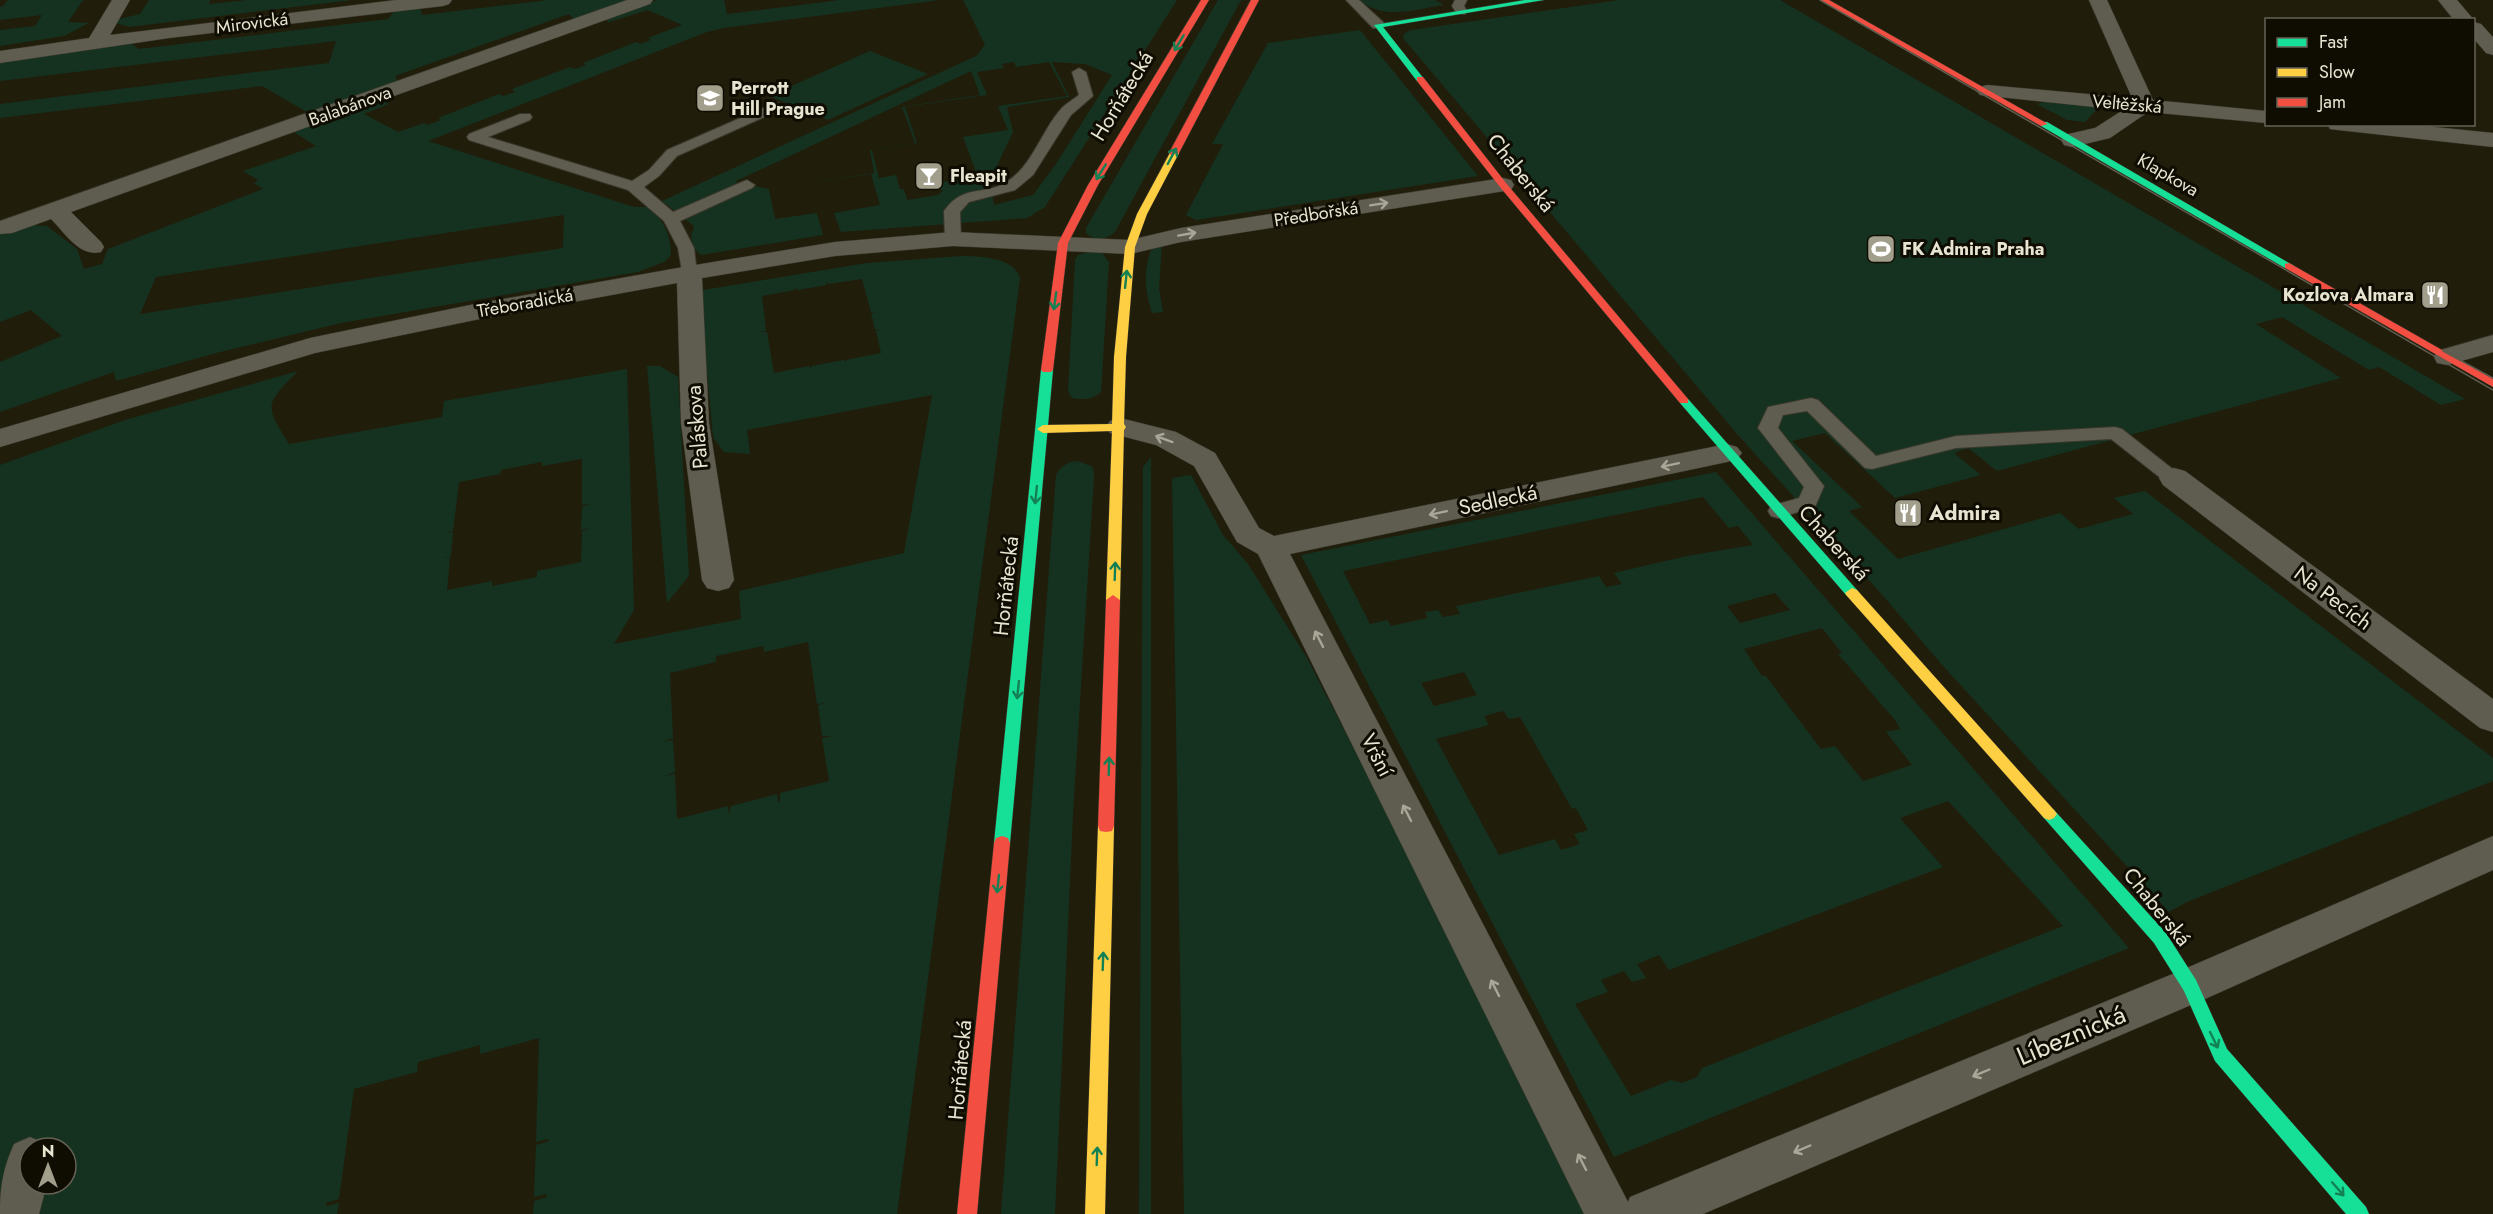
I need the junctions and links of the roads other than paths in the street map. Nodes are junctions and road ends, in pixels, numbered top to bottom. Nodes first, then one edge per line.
1 (121, 0) edge
2 (443, 0) edge
3 (644, 0) edge
4 (1205, 0) edge
5 (1255, 0) edge
6 (1352, 0) edge
7 (1540, 0) edge
8 (1824, 0) edge
9 (2098, 0) edge
10 (2447, 0) edge
11 (1461, 5) edge
12 (2463, 18) edge
13 (1378, 25) junction
14 (2475, 29) edge
15 (96, 42) junction
16 (2493, 49) edge
17 (0, 57) edge
18 (1079, 72) dead end
19 (1987, 91) junction
20 (2145, 105) junction
21 (777, 106) dead end
22 (525, 117) dead end
23 (2265, 117) edge
24 (2357, 126) edge
25 (2072, 140) junction
26 (2493, 140) edge
27 (747, 185) dead end
28 (1503, 185) junction
29 (634, 187) junction
30 (55, 210) junction
31 (671, 219) junction
32 (4, 228) dead end
33 (953, 239) junction
34 (1063, 243) junction
35 (92, 247) dead end
36 (1130, 247) junction
37 (689, 273) junction
38 (2493, 343) edge
39 (2447, 357) junction
40 (2493, 384) edge
41 (1120, 427) junction
42 (1043, 429) junction
43 (0, 438) edge
44 (1727, 453) junction
45 (2174, 478) joint
46 (1778, 511) junction
47 (1270, 547) junction
48 (718, 580) dead end
49 (2493, 718) edge
50 (2493, 852) edge
51 (2190, 986) junction
52 (20, 1196) edge
53 (15, 1214) edge
54 (967, 1214) edge
55 (1095, 1214) edge
56 (1609, 1214) edge
57 (1647, 1214) edge
58 (2359, 1214) edge

1 - 15 street
2 - 15 street, Mirovická
3 - 30 street, Balabánova
4 -> 34 main road, Horňátecká
36 -> 5 main road
6 - 13 lane
7 - 11 main road
8 - 19 main road, Klapkova
9 - 20 street
10 - 12 street
11 - 13 main road
13 - 28 main road, Chaberská
14 - 16 street
15 - 17 street, Mirovická
18 - 33 lane
19 - 20 street, Veltěžská
19 - 25 main road, Klapkova
20 - 23 street, Veltěžská
20 - 25 street
21 - 29 lane
22 - 29 lane
24 - 26 street
25 - 39 main road, Klapkova
27 - 31 lane
36 -> 28 street, Předbořská
28 - 44 main road, Chaberská
29 - 31 lane
30 - 32 street, Balabánova
30 - 35 street
31 - 37 lane
33 - 34 street, Třeboradická
33 - 37 street, Třeboradická
34 - 36 street, Předbořská
34 -> 42 main road, Horňátecká
41 -> 36 main road
37 - 43 street, Třeboradická
37 - 48 street, Paláskova
38 - 39 street
39 - 40 main road, Klapkova
41 - 42 main road, Vršní
47 -> 41 street, Vršní
55 -> 41 main road
42 -> 54 main road, Horňátecká
44 - 46 main road, Chaberská
44 -> 47 street, Sedlecká
45 - 46 lane
45 - 49 street, Na Pecích
46 - 51 main road, Chaberská
56 -> 47 street, Vršní
50 - 51 street, Líbeznická
51 -> 57 street, Líbeznická
51 -> 58 main road, Chaberská
52 - 53 street

